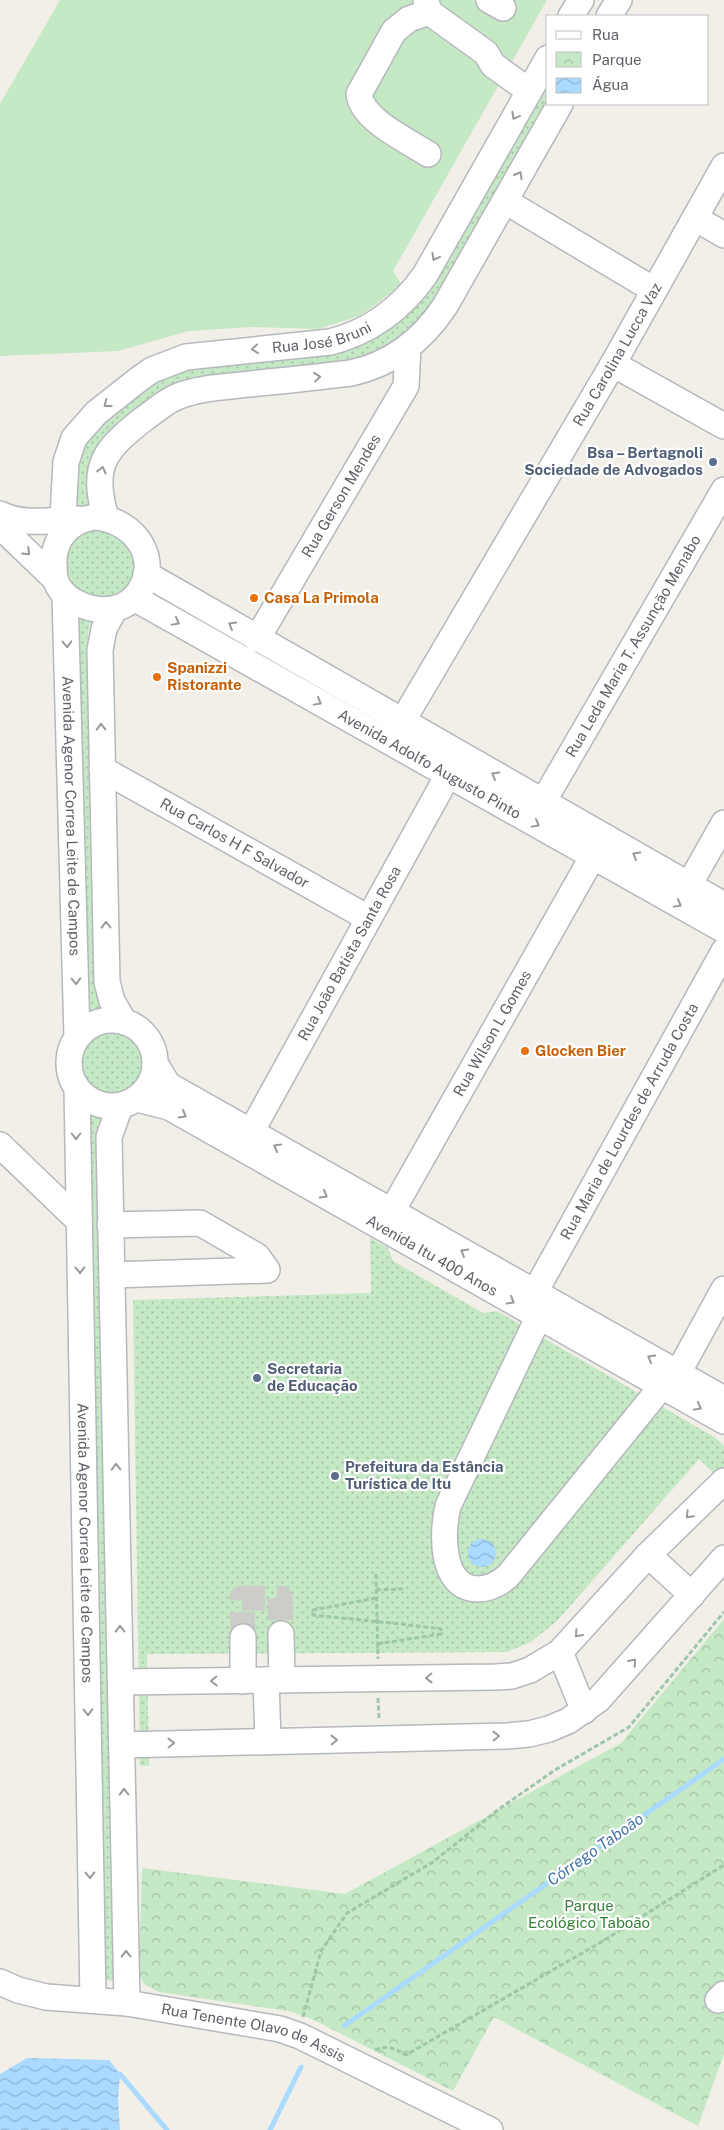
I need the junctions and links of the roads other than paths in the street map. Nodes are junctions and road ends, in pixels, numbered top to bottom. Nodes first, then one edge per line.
1 (580, 0) edge
2 (618, 0) edge
3 (427, 6) edge
4 (572, 15) edge
5 (610, 15) edge
6 (546, 61) edge
7 (529, 91) junction
8 (559, 105) edge
9 (428, 154) dead end
10 (724, 166) edge
11 (505, 201) junction
12 (694, 218) junction
13 (724, 235) edge
14 (654, 290) junction
15 (408, 348) junction
16 (613, 364) junction
17 (724, 426) edge
18 (724, 490) edge
19 (0, 514) edge
20 (79, 522) junction
21 (0, 526) edge
22 (146, 574) junction
23 (60, 586) junction
24 (124, 604) junction
25 (257, 639) junction
26 (402, 722) junction
27 (102, 769) junction
28 (448, 775) junction
29 (542, 802) junction
30 (724, 823) edge
31 (593, 856) junction
32 (689, 885) junction
33 (724, 905) edge
34 (368, 918) junction
35 (724, 930) edge
36 (724, 951) edge
37 (124, 1022) junction
38 (77, 1037) junction
39 (156, 1065) junction
40 (77, 1088) junction
41 (129, 1103) junction
42 (251, 1132) junction
43 (0, 1145) edge
44 (77, 1170) junction
45 (36, 1179) junction
46 (392, 1210) junction
47 (80, 1221) junction
48 (110, 1225) junction
49 (112, 1275) junction
50 (724, 1289) edge
51 (535, 1292) junction
52 (539, 1316) junction
53 (670, 1380) junction
54 (724, 1399) edge
55 (724, 1421) edge
56 (724, 1481) edge
57 (648, 1555) junction
58 (724, 1558) edge
59 (692, 1595) junction
60 (281, 1634) tunnel mouth
61 (243, 1637) tunnel mouth
62 (560, 1652) junction
63 (264, 1680) junction
64 (121, 1682) junction
65 (584, 1710) junction
66 (268, 1741) junction
67 (122, 1744) junction
68 (0, 1982) edge
69 (93, 1999) junction
70 (127, 2003) junction
71 (490, 2130) edge

1 - 4 street
2 - 5 street
3 - 7 street
3 - 9 street
6 - 7 street, Rua José Bruni
7 -> 20 street, Rua José Bruni
11 -> 8 street
10 - 12 street, Rua Carolina Lucca Vaz
11 - 14 street
11 - 15 street
12 - 13 street
12 - 14 street, Rua Carolina Lucca Vaz
14 - 16 street, Rua Carolina Lucca Vaz
20 -> 15 street
15 - 25 street, Rua Gerson Mendes
16 - 17 street
16 - 26 street, Rua Carolina Lucca Vaz
18 - 29 street, Rua Leda Maria T. Assunção Menabo
19 - 20 street
20 - 22 street
20 - 23 street
21 -> 23 street
22 - 24 street
25 -> 22 street, Avenida Adolfo Augusto Pinto
23 - 24 street
23 -> 38 street, Avenida Agenor Correa Leite de Campos
27 -> 24 street, Avenida Agenor Correa Leite de Campos
24 -> 28 street, Avenida Adolfo Augusto Pinto
25 - 26 street, Avenida Adolfo Augusto Pinto
29 -> 26 street, Avenida Adolfo Augusto Pinto
27 - 34 street, Rua Carlos H F Salvador
37 -> 27 street, Avenida Agenor Correa Leite de Campos
28 -> 31 street, Avenida Adolfo Augusto Pinto
28 - 34 street, Rua João Batista Santa Rosa
32 -> 29 street, Avenida Adolfo Augusto Pinto
30 - 32 street
31 -> 35 street, Avenida Adolfo Augusto Pinto
31 - 46 street, Rua Wilson L Gomes
32 - 33 street, Avenida Adolfo Augusto Pinto
34 - 42 street, Rua João Batista Santa Rosa
36 - 51 street, Rua Maria de Lourdes de Arruda Costa
37 - 38 street
37 - 39 street
38 - 40 street
39 - 41 street
39 - 42 street, Avenida Itu 400 Anos
40 - 41 street
40 -> 44 street, Avenida Agenor Correa Leite de Campos
41 - 48 street
41 -> 52 street, Avenida Itu 400 Anos
46 -> 42 street, Avenida Itu 400 Anos
43 - 45 street
44 - 45 street
44 - 47 street, Avenida Agenor Correa Leite de Campos
45 - 47 street
51 -> 46 street, Avenida Itu 400 Anos
47 -> 69 street, Avenida Agenor Correa Leite de Campos
48 - 49 street
48 - 49 street
64 -> 49 street
50 - 53 street
53 -> 51 street, Avenida Itu 400 Anos
52 - 53 street, Avenida Itu 400 Anos
52 - 53 street
53 - 54 street, Avenida Itu 400 Anos
53 -> 55 street, Avenida Itu 400 Anos
56 -> 57 street
57 - 59 street
57 -> 62 street
58 - 59 street
65 -> 59 street
60 - 63 street
61 - 63 street
62 -> 63 street
62 - 65 street
63 -> 64 street
63 - 66 street
64 - 67 street
66 -> 65 street
67 -> 66 street
70 -> 67 street
68 - 69 street, Rua Tenente Olavo de Assis
69 - 70 street, Rua Tenente Olavo de Assis
70 - 71 street, Rua Tenente Olavo de Assis

